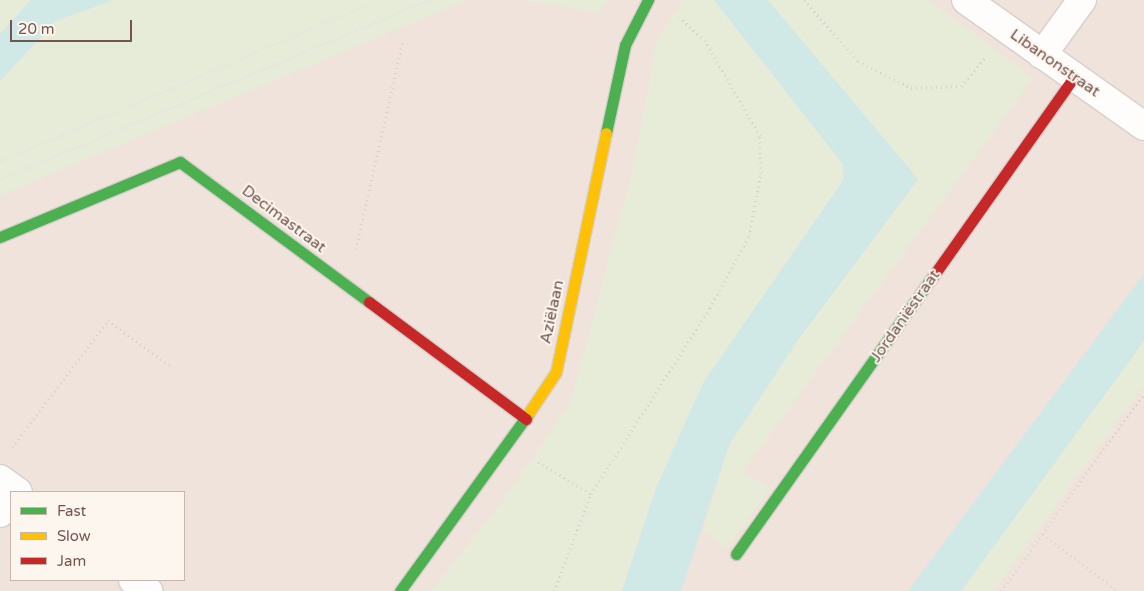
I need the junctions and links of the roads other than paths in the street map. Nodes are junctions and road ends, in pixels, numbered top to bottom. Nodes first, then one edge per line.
1 (648, 0) edge
2 (966, 0) edge
3 (1082, 0) edge
4 (1042, 55) junction
5 (1074, 77) junction
6 (1144, 126) edge
7 (0, 237) edge
8 (526, 419) junction
9 (11, 485) edge
10 (0, 513) edge
11 (736, 554) dead end
12 (134, 581) edge
13 (148, 591) edge
14 (400, 591) edge

1 - 8 street, Aziëlaan
2 - 4 street, Libanonstraat
3 - 4 street
4 - 5 street, Libanonstraat
5 - 6 street, Libanonstraat
5 - 11 street, Jordaniëstraat
7 - 8 street, Decimastraat
8 - 14 street, Aziëlaan
9 - 10 street
12 - 13 street

